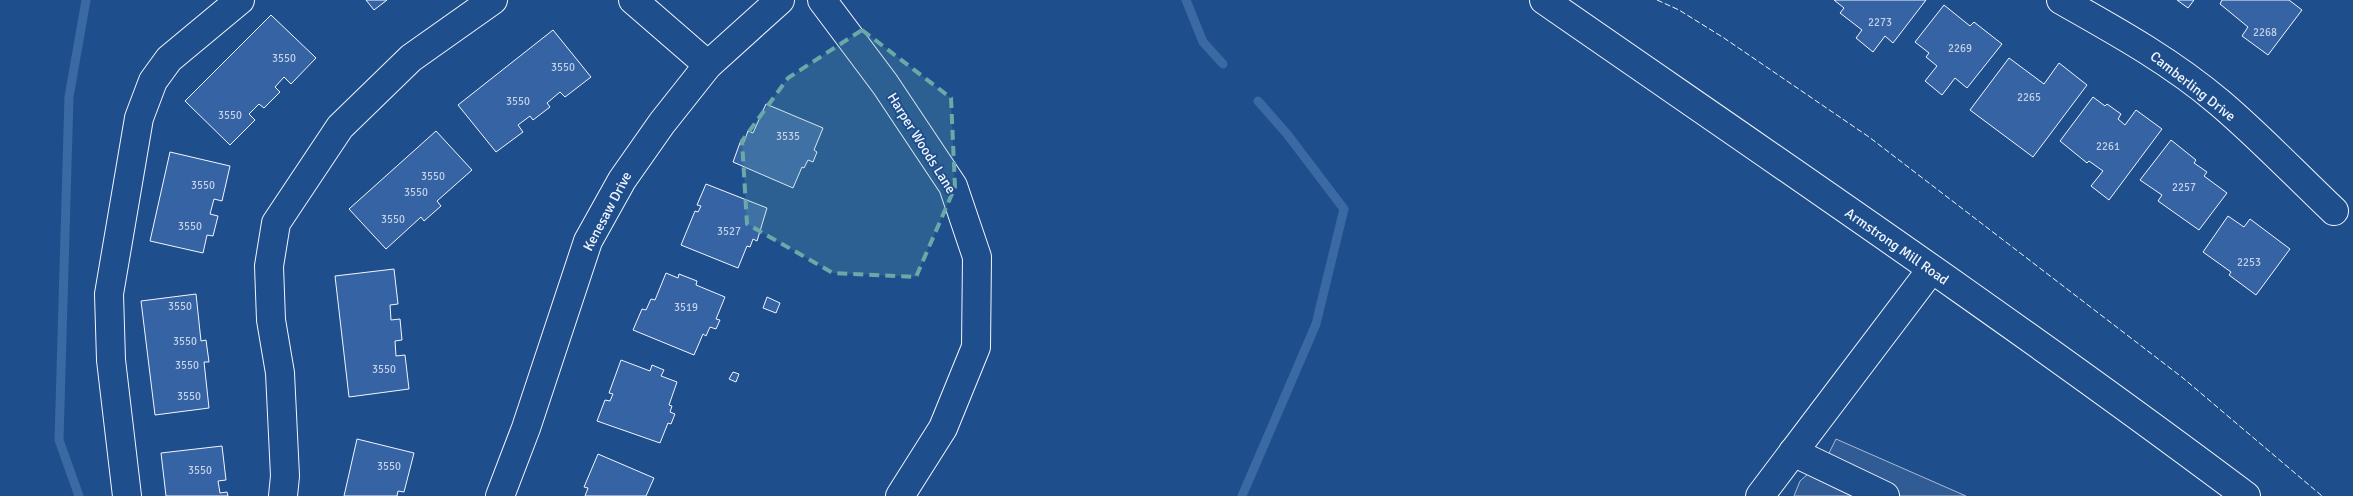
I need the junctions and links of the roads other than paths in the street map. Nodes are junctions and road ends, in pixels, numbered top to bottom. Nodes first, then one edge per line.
1 (240, 0) edge
2 (493, 0) edge
3 (633, 0) edge
4 (780, 0) edge
5 (822, 0) edge
6 (1544, 0) edge
7 (2061, 0) edge
8 (708, 65) junction
9 (2334, 211) dead end
10 (1931, 270) junction
11 (1793, 452) junction
12 (127, 496) edge
13 (283, 496) edge
14 (500, 496) edge
15 (900, 496) edge
16 (1760, 496) edge
17 (1885, 496) edge
18 (2246, 496) edge

1 - 12 street
2 - 13 street
3 - 8 street
4 - 8 street, Kenesaw Drive
5 - 15 street, Harper Woods Lane
6 - 10 street, Armstrong Mill Road
7 - 9 street, Camberling Drive
8 - 14 street, Kenesaw Drive
10 - 11 street
10 - 18 street, Armstrong Mill Road
11 - 16 street
11 - 17 street

